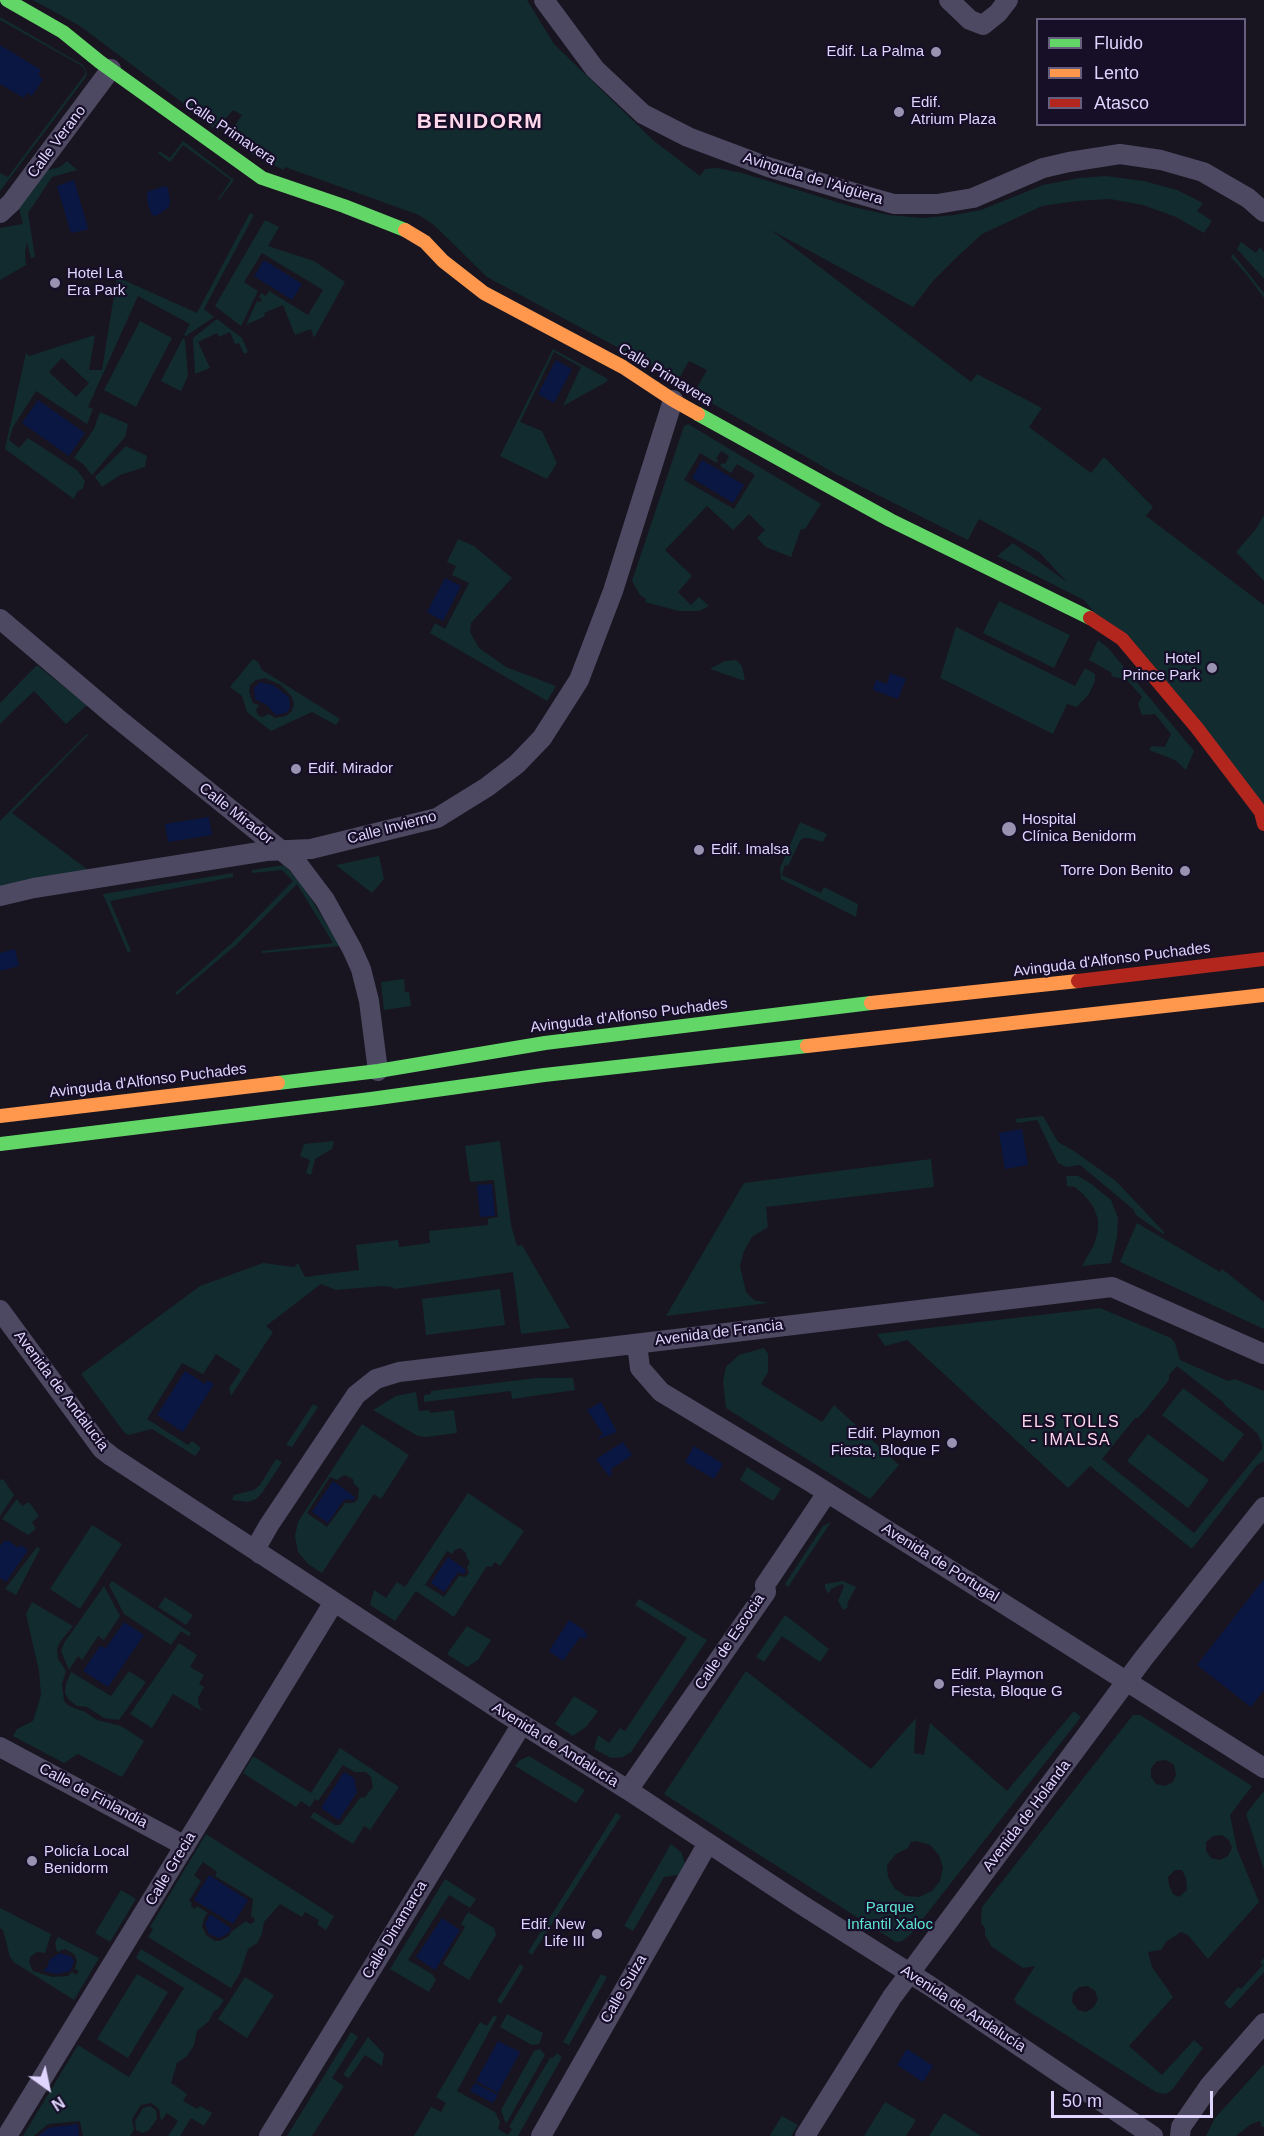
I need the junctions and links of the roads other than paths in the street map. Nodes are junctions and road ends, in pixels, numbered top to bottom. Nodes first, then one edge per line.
1 (7, 0) edge
2 (544, 0) edge
3 (949, 0) edge
4 (1008, 0) edge
5 (111, 69) junction
6 (1264, 212) edge
7 (0, 213) edge
8 (673, 400) junction
9 (0, 620) edge
10 (1264, 824) edge
11 (281, 849) junction
12 (0, 896) edge
13 (1264, 959) edge
14 (1255, 982) dead end
15 (1264, 995) edge
16 (1237, 998) junction
17 (378, 1071) junction
18 (290, 1109) junction
19 (0, 1116) edge
20 (0, 1144) edge
21 (0, 1293) edge
22 (0, 1310) edge
23 (637, 1344) junction
24 (1264, 1354) edge
25 (827, 1493) junction
26 (1264, 1507) edge
27 (269, 1526) junction
28 (260, 1554) junction
29 (334, 1602) junction
30 (1126, 1681) junction
31 (522, 1724) junction
32 (0, 1747) edge
33 (1264, 1768) edge
34 (628, 1790) junction
35 (708, 1843) junction
36 (185, 1846) junction
37 (910, 1974) junction
38 (1264, 2023) edge
39 (8, 2136) edge
40 (269, 2136) edge
41 (541, 2136) edge
42 (805, 2136) edge
43 (1153, 2136) edge
44 (1180, 2136) edge

1 - 5 main road, Calle Primavera
2 - 6 street, Avinguda de l'Aigüera
3 - 4 street
5 - 7 street, Calle Verano
5 - 8 main road, Calle Primavera
8 - 10 main road, Calle Primavera
8 - 11 street, Calle Invierno
9 - 11 street, Calle Mirador
11 - 12 street, Calle Invierno
11 - 17 street, Calle Mirador
13 - 17 main road, Avinguda d'Alfonso Puchades
14 - 16 main road
15 - 16 main road
16 - 18 main road
17 - 18 main road
17 - 19 main road, Avinguda d'Alfonso Puchades
18 - 20 main road
21 - 27 street, Avenida de Andalucía
22 - 28 street, Avenida de Andalucía
23 - 24 street, Avenida de Francia
23 - 25 street, Avenida de Portugal
23 - 27 street, Avenida de Francia
25 - 30 street, Avenida de Portugal
25 - 34 street, Calle de Escocia
26 - 30 street, Avenida de Holanda
27 - 28 street, Avenida de Francia
28 - 29 street, Avenida de Andalucía
29 - 31 street, Avenida de Andalucía
29 - 36 street, Calle Grecia
30 - 33 street, Avenida de Portugal
30 - 37 street, Avenida de Holanda
31 - 34 street, Avenida de Andalucía
31 - 40 street, Calle Dinamarca
32 - 36 street, Calle de Finlandia
34 - 35 street, Avenida de Andalucía
35 - 37 street, Avenida de Andalucía
35 - 41 street, Calle Suiza
36 - 39 street, Calle Grecia
37 - 42 street, Avenida de Holanda
37 - 43 street, Avenida de Andalucía
38 - 44 street

